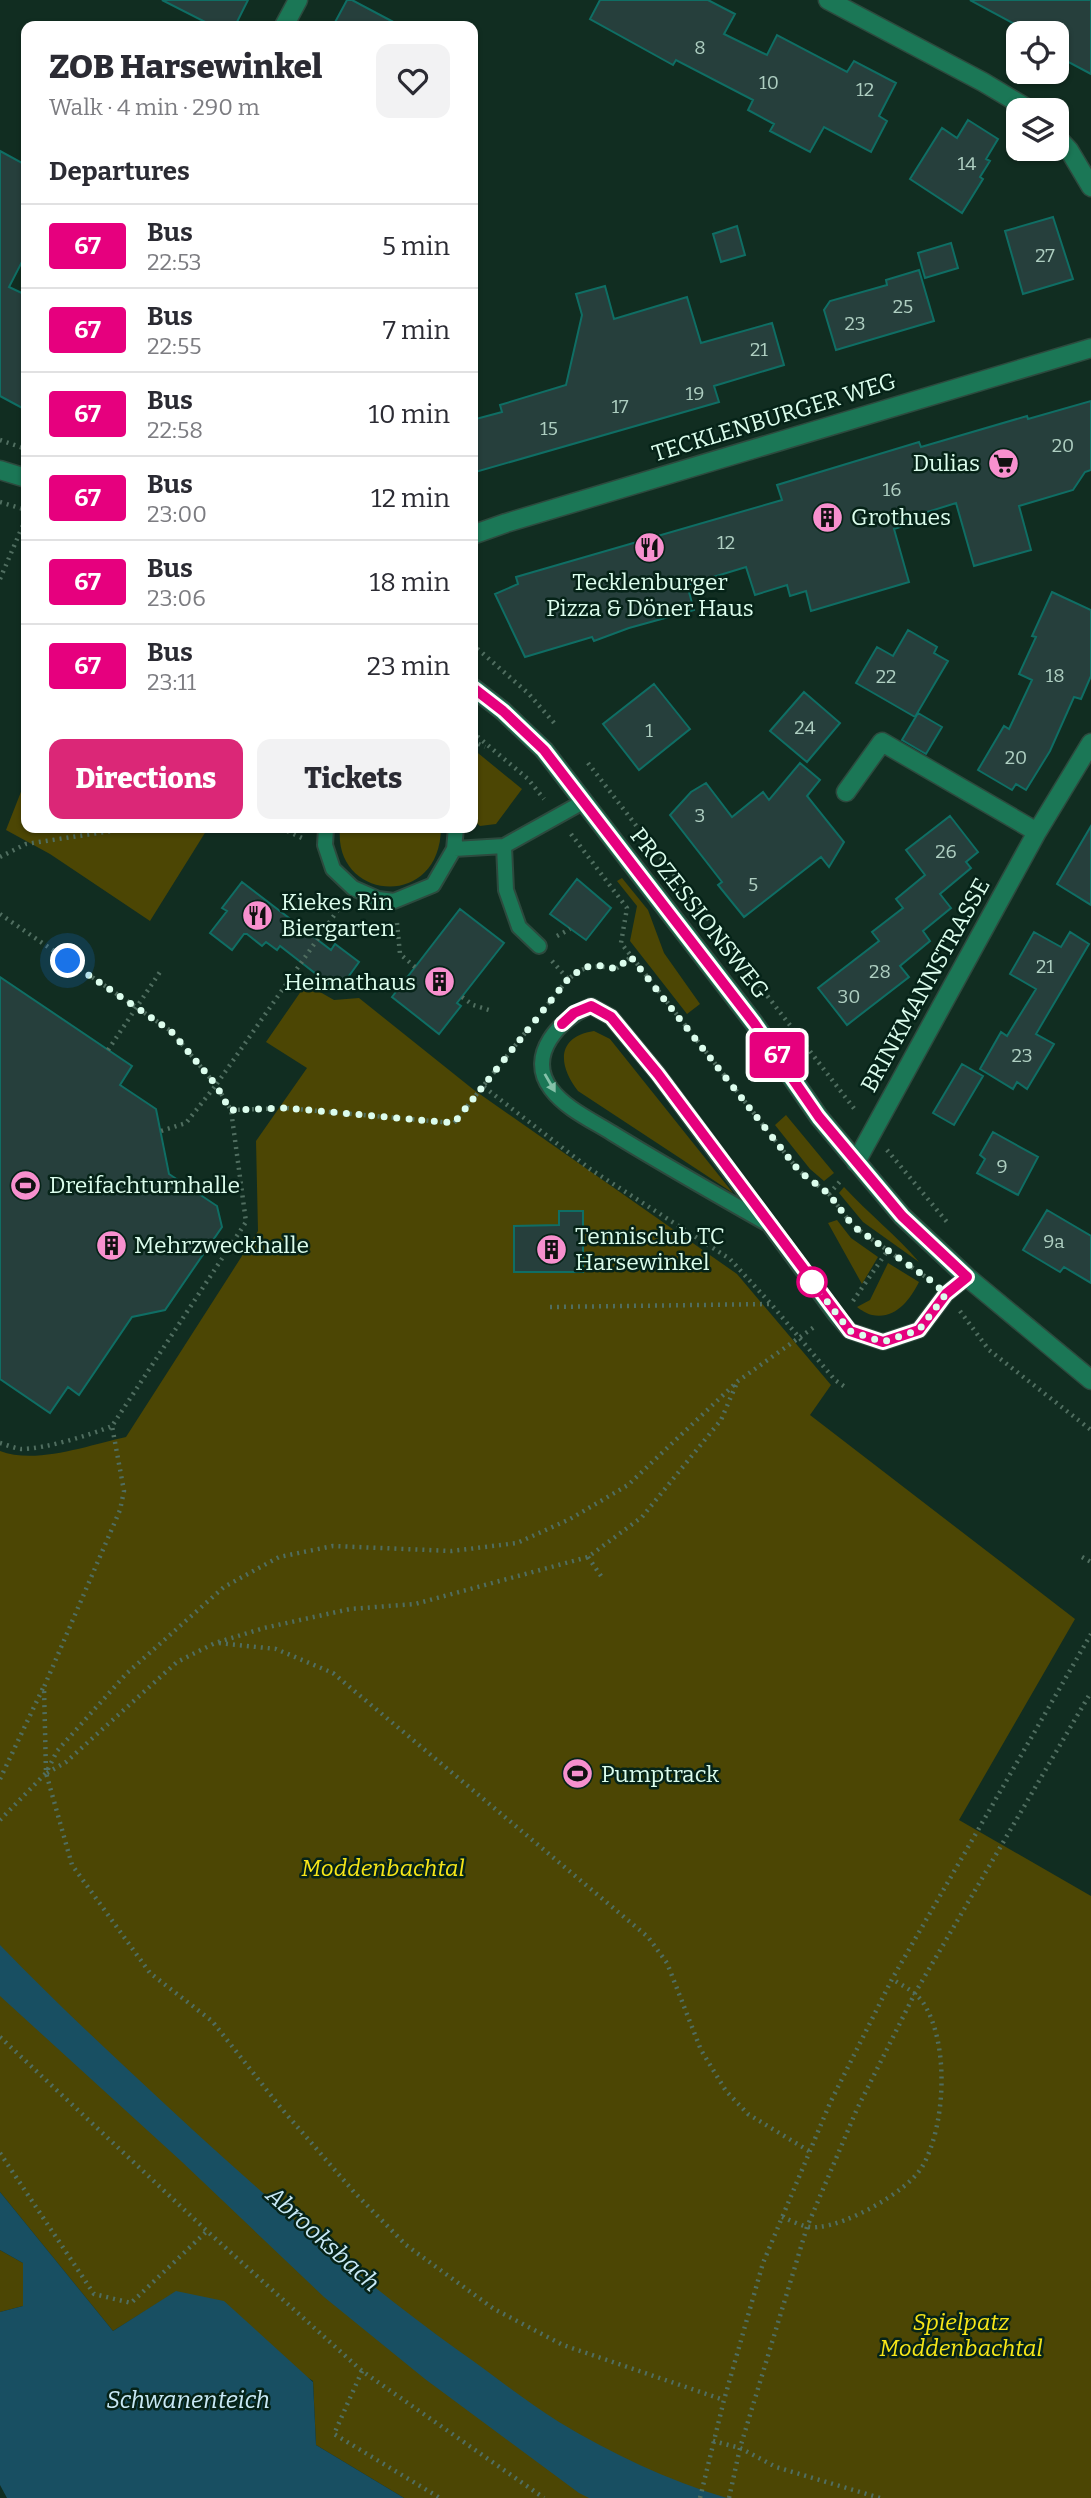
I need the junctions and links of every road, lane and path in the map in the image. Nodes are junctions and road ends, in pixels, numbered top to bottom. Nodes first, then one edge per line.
1 (298, 0) edge
2 (828, 0) edge
3 (287, 21) edge
4 (1010, 98) edge
5 (1069, 150) edge
6 (1091, 187) edge
7 (1091, 348) edge
8 (0, 440) edge
9 (21, 447) edge
10 (0, 470) edge
11 (21, 476) edge
12 (0, 502) edge
13 (21, 508) edge
14 (21, 530) edge
15 (478, 533) edge
16 (0, 579) edge
17 (478, 651) edge
18 (478, 692) edge
19 (560, 729) dead end
20 (478, 737) edge
21 (1091, 743) edge
22 (478, 744) edge
23 (493, 750) junction
24 (583, 756) dead end
25 (846, 792) dead end
26 (583, 802) junction
27 (557, 816) junction
28 (1037, 832) junction
29 (98, 833) edge
30 (326, 833) edge
31 (456, 833) edge
32 (505, 846) junction
33 (454, 849) junction
34 (0, 857) edge
35 (353, 888) junction
36 (394, 901) junction
37 (0, 914) edge
38 (539, 946) dead end
39 (631, 957) junction
40 (415, 967) dead end
41 (162, 969) dead end
42 (462, 997) dead end
43 (137, 1007) junction
44 (489, 1010) dead end
45 (543, 1011) dead end
46 (526, 1033) dead end
47 (108, 1050) dead end
48 (216, 1085) junction
49 (484, 1087) junction
50 (230, 1110) junction
51 (161, 1130) dead end
52 (872, 1132) junction
53 (856, 1162) junction
54 (770, 1225) junction
55 (952, 1228) dead end
56 (967, 1277) junction
57 (946, 1294) junction
58 (771, 1304) junction
59 (550, 1307) dead end
60 (799, 1337) junction
61 (1091, 1380) edge
62 (738, 1381) junction
63 (845, 1387) dead end
64 (112, 1426) junction
65 (1091, 1430) edge
66 (0, 1443) edge
67 (587, 1557) junction
68 (1082, 1557) dead end
69 (1091, 1562) edge
70 (601, 1576) dead end
71 (1091, 1634) edge
72 (215, 1643) junction
73 (44, 1686) junction
74 (1091, 1692) edge
75 (46, 1773) junction
76 (0, 1779) edge
77 (0, 1820) edge
78 (892, 1979) junction
79 (915, 1993) junction
80 (0, 2037) edge
81 (809, 2151) junction
82 (0, 2153) edge
83 (782, 2217) junction
84 (807, 2227) junction
85 (207, 2231) junction
86 (362, 2371) junction
87 (724, 2400) junction
88 (713, 2441) junction
89 (740, 2448) junction
90 (440, 2498) edge
91 (544, 2498) edge
92 (700, 2498) edge
93 (729, 2498) edge
94 (880, 2498) edge

1 - 3 street
2 - 4 street
5 - 6 street
7 - 15 street, TECKLENBURGER WEG
8 - 9 path
10 - 11 street
12 - 13 path
14 - 16 path
17 - 19 path
18 - 26 street, PROZESSIONSWEG
20 - 23 path
21 - 28 street, BRINKMANNSTRASSE
22 - 23 path
23 - 27 path
24 - 52 path
25 - 28 street
26 - 27 lane
26 - 53 street, PROZESSIONSWEG
27 - 32 lane
27 - 39 path
28 - 52 street, BRINKMANNSTRASSE
29 - 34 path
30 - 35 lane
31 - 33 lane
32 - 33 lane
32 - 38 lane
33 - 36 lane
35 - 36 lane
35 - 48 path
36 - 40 path
37 - 43 path
39 - 45 path
39 - 57 path
41 - 43 path
42 - 44 path
43 - 47 path
43 - 48 path
46 - 49 path
48 - 50 path
48 - 51 path
49 - 50 path
49 - 58 path
50 - 64 path
52 - 53 street, BRINKMANNSTRASSE
52 - 55 path
53 - 56 street, PROZESSIONSWEG
54 -> 54 lane
54 - 57 lane
56 - 57 lane
56 - 61 street, PROZESSIONSWEG
57 - 65 path
58 - 59 path
58 - 60 path
60 - 62 path
60 - 63 path
62 - 67 path
62 - 75 path
64 - 66 path
64 - 73 path
67 - 70 path
67 - 72 path
68 - 69 path
71 - 78 path
72 - 75 path
72 - 81 path
73 - 75 path
73 - 76 path
74 - 79 path
75 - 77 path
75 - 87 path
78 - 79 path
78 - 81 path
79 - 84 path
79 - 84 path
80 - 85 path
81 - 83 path
82 - 85 path
83 - 84 path
83 - 87 path
84 - 89 path
85 - 86 path
86 - 90 path
86 - 91 path
87 - 88 path
88 - 89 path
88 - 92 path
89 - 93 path
89 - 94 path

